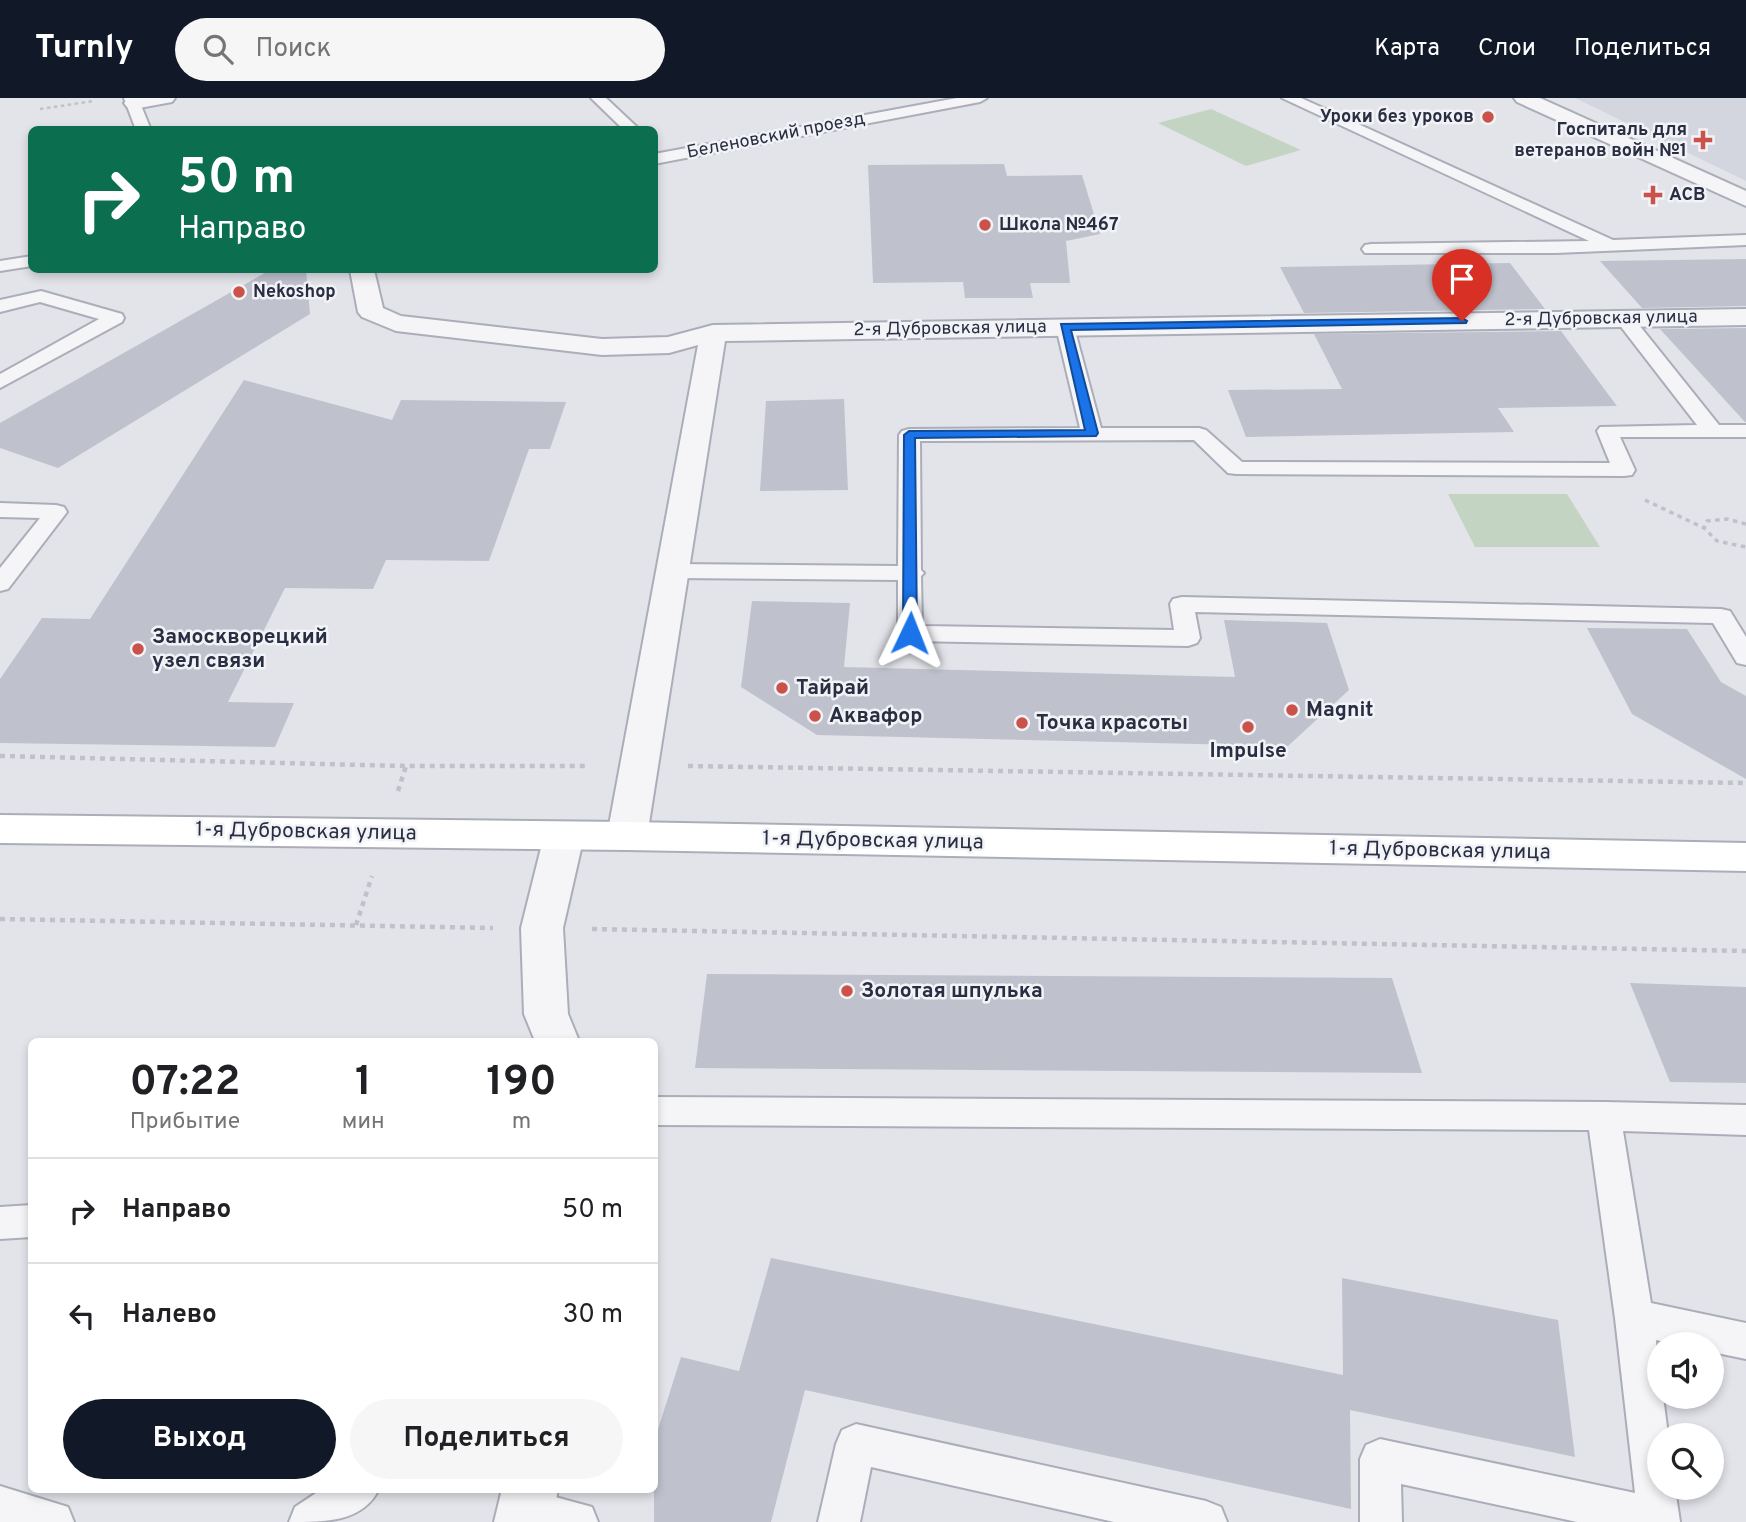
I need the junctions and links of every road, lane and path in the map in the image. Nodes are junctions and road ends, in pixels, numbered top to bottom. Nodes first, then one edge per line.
1 (165, 98) edge
2 (598, 98) edge
3 (981, 98) edge
4 (1289, 98) edge
5 (1524, 98) edge
6 (103, 100) dead end
7 (133, 100) edge
8 (40, 109) dead end
9 (143, 126) edge
10 (629, 126) edge
11 (658, 155) edge
12 (1746, 199) edge
13 (1746, 240) edge
14 (1609, 244) junction
15 (1371, 249) dead end
16 (28, 262) edge
17 (0, 266) edge
18 (363, 273) edge
19 (0, 306) edge
20 (1746, 317) edge
21 (1624, 319) junction
22 (1065, 327) junction
23 (713, 333) junction
24 (0, 382) edge
25 (1713, 431) junction
26 (1746, 431) edge
27 (1092, 433) junction
28 (0, 510) edge
29 (1746, 524) edge
30 (1746, 547) edge
31 (672, 571) junction
32 (912, 573) junction
33 (0, 584) edge
34 (1746, 656) edge
35 (0, 757) edge
36 (405, 766) junction
37 (638, 766) junction
38 (1746, 783) edge
39 (0, 829) edge
40 (386, 833) junction
41 (564, 836) junction
42 (627, 836) junction
43 (1746, 857) edge
44 (0, 919) edge
45 (356, 925) junction
46 (542, 928) junction
47 (1746, 951) edge
48 (556, 1038) edge
49 (658, 1111) edge
50 (1604, 1116) junction
51 (1746, 1120) edge
52 (28, 1221) edge
53 (0, 1223) edge
54 (1634, 1318) junction
55 (1746, 1341) edge
56 (353, 1493) edge
57 (0, 1507) edge
58 (1659, 1520) edge
59 (53, 1522) edge
60 (310, 1522) edge
61 (839, 1522) edge
62 (1206, 1522) edge
63 (1381, 1522) edge

1 - 7 street
2 - 10 lane
3 - 11 lane, Беленовский проезд
4 - 14 lane
5 - 12 street
6 - 8 path
7 - 9 lane
13 - 14 lane
14 - 15 lane
16 - 17 lane
18 - 23 street, 2-я Дубровская улица
19 - 24 lane
20 - 21 street, 2-я Дубровская улица
21 - 22 street, 2-я Дубровская улица
21 - 25 lane
22 - 23 street, 2-я Дубровская улица
22 - 27 lane
23 - 31 street
25 - 26 lane
25 - 27 lane
27 - 32 lane
28 - 33 lane
29 - 30 path
31 - 32 lane
31 - 37 street
32 - 34 lane
35 - 36 path
36 - 37 path
36 - 40 path
37 - 38 path
37 - 42 street
39 - 40 main road, 1-я Дубровская улица
40 - 41 main road, 1-я Дубровская улица
40 - 45 path
41 - 42 main road, 1-я Дубровская улица
41 - 46 street
42 - 43 main road, 1-я Дубровская улица
44 - 45 path
45 - 46 path
46 - 47 path
46 - 48 street
49 - 50 lane
50 - 51 lane
50 - 54 lane
52 - 53 lane
54 - 55 lane
54 - 58 lane
56 - 60 lane
57 - 59 lane
58 - 63 lane
61 - 62 lane

